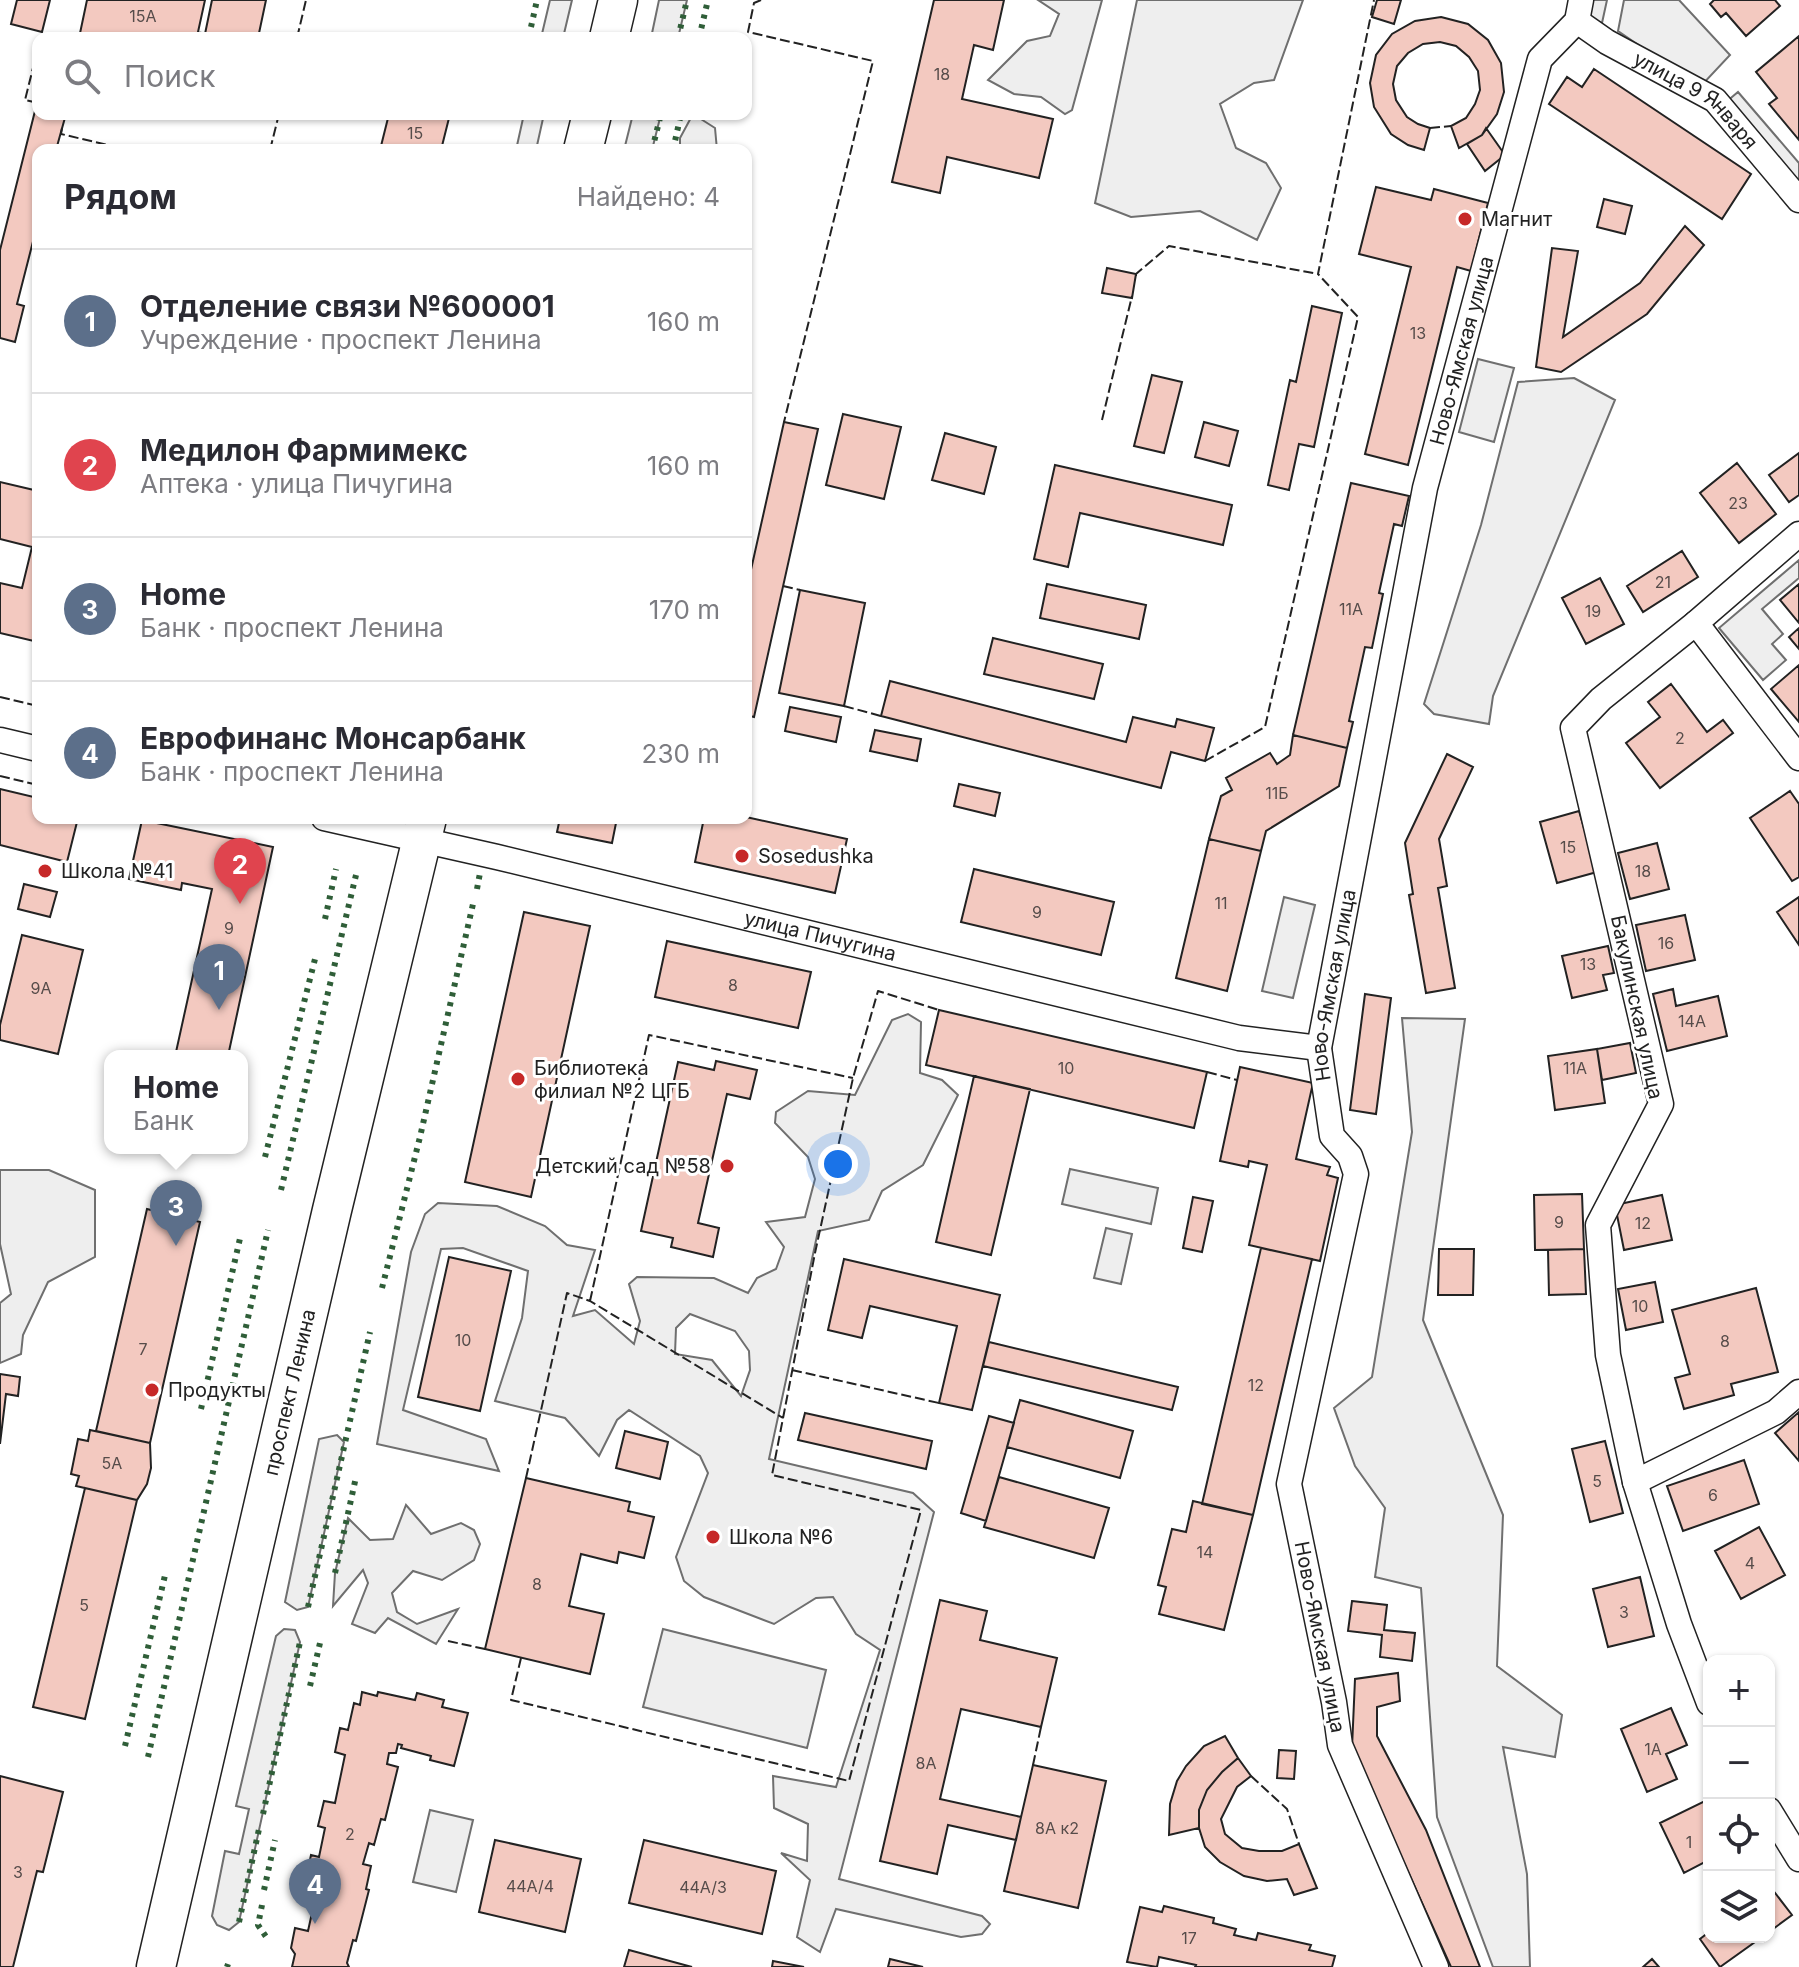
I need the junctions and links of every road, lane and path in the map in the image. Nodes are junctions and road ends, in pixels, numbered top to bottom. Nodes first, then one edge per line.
1 (618, 0) edge
2 (1579, 10) edge
3 (610, 32) edge
4 (590, 120) edge
5 (584, 144) edge
6 (1799, 200) edge
7 (1799, 534) edge
8 (1696, 623) junction
9 (0, 740) edge
10 (32, 748) edge
11 (1799, 758) edge
12 (379, 824) edge
13 (424, 829) edge
14 (1319, 1048) junction
15 (1799, 1392) edge
16 (1635, 1482) junction
17 (1703, 1687) edge
18 (1775, 1820) edge
19 (1799, 1859) edge
20 (156, 1967) edge
21 (1436, 1967) edge

1 - 3 main road
2 - 6 street, улица 9 Января
2 - 14 street, Ново-Ямская улица
4 - 5 main road
7 - 8 street, Бакулинская улица
8 - 11 street
8 - 16 street, Бакулинская улица
9 - 10 street
12 - 13 street, улица Пичугина
13 - 14 street, улица Пичугина
13 - 20 main road, проспект Ленина
14 - 21 street, Ново-Ямская улица
15 - 16 street
16 - 17 street, Бакулинская улица
18 - 19 street

